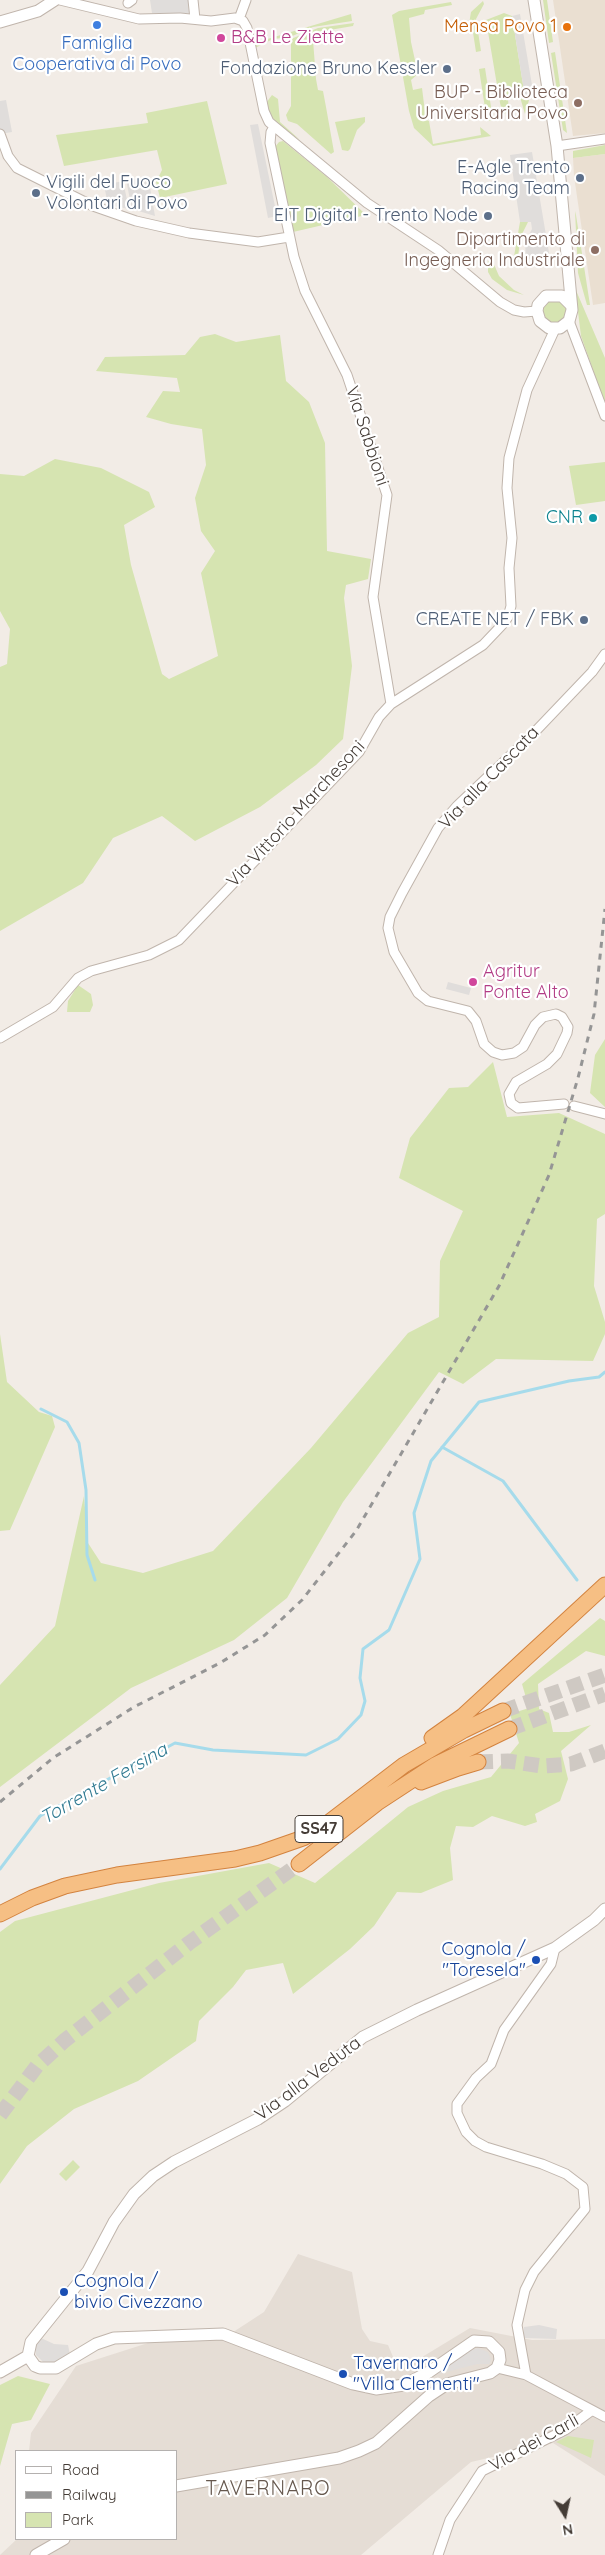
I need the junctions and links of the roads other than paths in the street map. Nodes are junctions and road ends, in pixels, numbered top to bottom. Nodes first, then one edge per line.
1 (55, 0) edge
2 (60, 0) edge
3 (192, 0) edge
4 (246, 0) edge
5 (534, 0) edge
6 (240, 19) junction
7 (195, 20) junction
8 (0, 22) edge
9 (274, 127) junction
10 (0, 134) edge
11 (605, 139) edge
12 (556, 146) junction
13 (289, 237) junction
14 (568, 277) junction
15 (551, 294) junction
16 (570, 304) junction
17 (537, 310) junction
18 (569, 321) junction
19 (555, 329) junction
20 (605, 416) edge
21 (605, 654) edge
22 (391, 704) junction
23 (0, 1038) edge
24 (605, 1114) edge
25 (605, 1585) edge
26 (503, 1711) tunnel mouth
27 (509, 1729) tunnel mouth
28 (478, 1762) tunnel mouth
29 (404, 1765) junction
30 (412, 1781) junction
31 (300, 1864) tunnel mouth
32 (605, 1909) edge
33 (0, 1914) edge
34 (555, 1948) junction
35 (28, 2356) junction
36 (497, 2368) junction
37 (0, 2372) edge
38 (526, 2374) junction
39 (591, 2411) junction
40 (605, 2417) edge
41 (178, 2486) edge
42 (62, 2540) edge
43 (36, 2555) edge
44 (438, 2555) edge

1 - 8 street
2 - 7 street
3 - 7 street
4 - 6 street
5 - 12 street
6 - 7 street
6 - 9 street
9 - 13 street, Via Sabbioni
9 - 17 street
10 - 13 street
11 - 12 street
12 - 14 street
13 - 22 street, Via Sabbioni
14 - 15 street
14 - 16 street
15 - 16 street
15 - 17 street
16 - 18 street
17 - 19 street
18 - 19 street
18 - 20 street
19 - 22 street, Via Vittorio Marchesoni
21 - 24 street, Via alla Cascata
22 - 23 street, Via Vittorio Marchesoni
25 - 29 highway
26 - 29 highway, SS47
27 - 30 highway, SS47
28 - 30 highway
29 - 33 highway, SS47
30 - 31 highway, SS47
32 - 34 street, Via alla Veduta
34 - 35 street, Via alla Veduta
34 - 38 street
35 - 36 street
35 - 37 street
36 - 38 street
36 - 41 street
38 - 39 street
39 - 40 street
39 - 44 street, Via dei Carli
42 - 43 street

